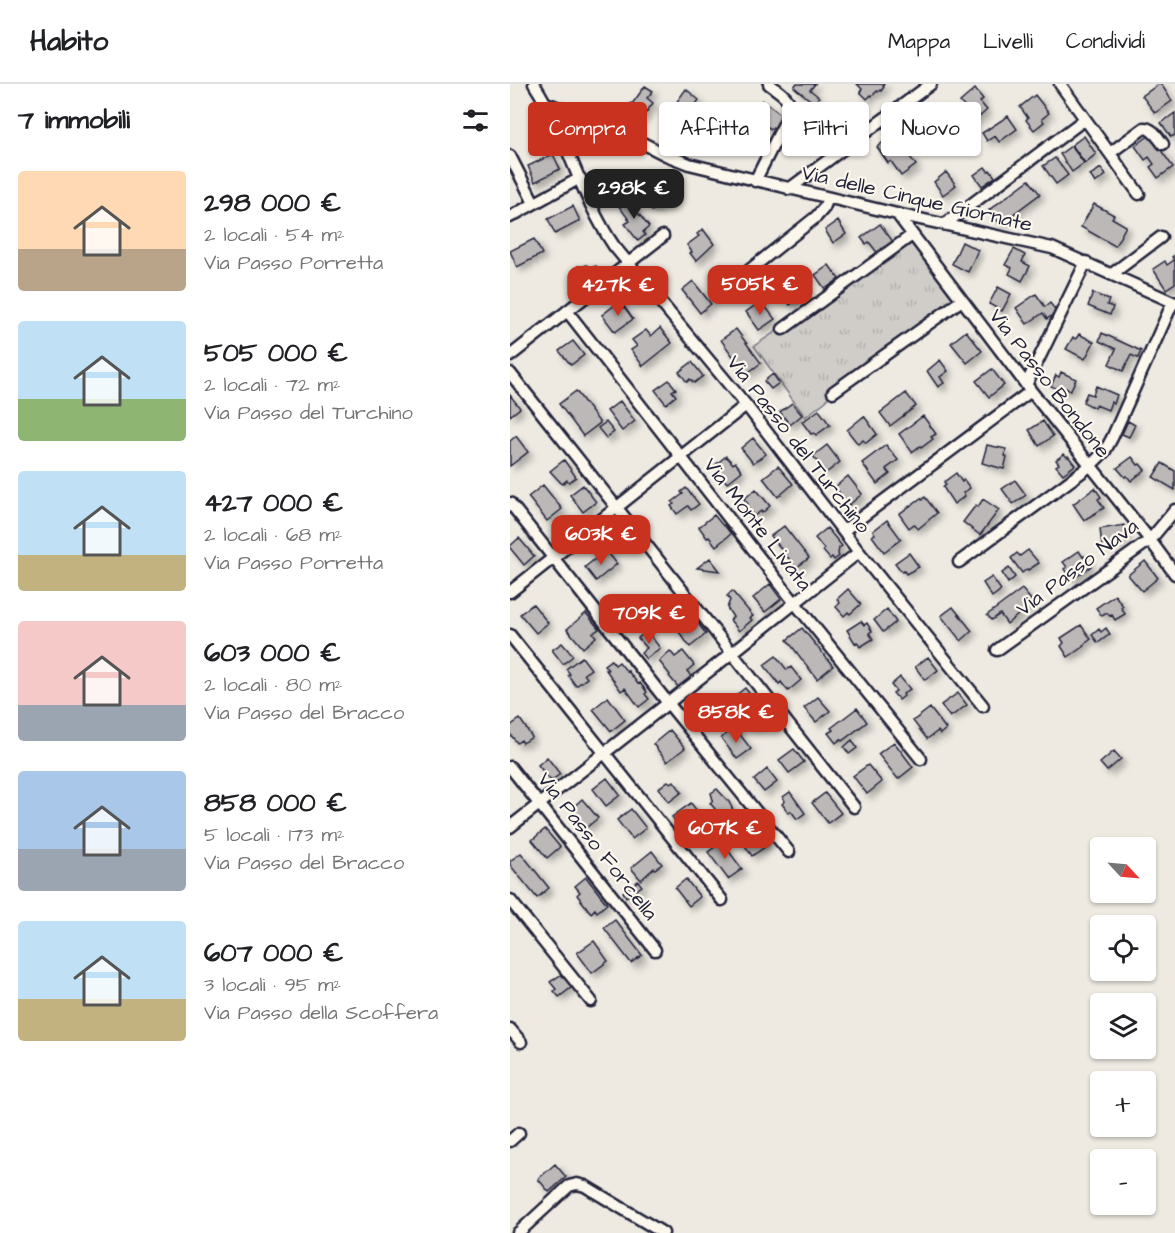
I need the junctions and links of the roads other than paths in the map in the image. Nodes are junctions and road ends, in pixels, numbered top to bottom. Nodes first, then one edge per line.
1 (534, 84) edge
2 (769, 84) edge
3 (931, 84) edge
4 (1060, 84) edge
5 (545, 102) edge
6 (1085, 119) junction
7 (1162, 144) dead end
8 (647, 145) edge
9 (1110, 153) junction
10 (510, 156) edge
11 (569, 156) edge
12 (579, 178) junction
13 (755, 181) junction
14 (789, 189) junction
15 (1139, 194) dead end
16 (828, 198) junction
17 (534, 203) junction
18 (897, 214) junction
19 (510, 217) edge
20 (945, 224) junction
21 (912, 235) junction
22 (663, 236) dead end
23 (1161, 237) dead end
24 (1086, 262) junction
25 (628, 263) junction
26 (747, 272) dead end
27 (1113, 274) junction
28 (1172, 298) edge
29 (962, 300) junction
30 (567, 311) junction
31 (783, 329) dead end
32 (510, 356) edge
33 (510, 373) edge
34 (1029, 388) junction
35 (833, 392) dead end
36 (746, 405) junction
37 (681, 457) junction
38 (1090, 466) junction
39 (510, 503) edge
40 (617, 507) junction
41 (1175, 510) edge
42 (843, 531) junction
43 (1150, 540) junction
44 (859, 552) junction
45 (554, 558) junction
46 (959, 562) dead end
47 (1175, 574) edge
48 (510, 592) edge
49 (795, 603) junction
50 (510, 635) edge
51 (998, 650) dead end
52 (732, 653) junction
53 (668, 703) junction
54 (983, 706) dead end
55 (604, 753) junction
56 (921, 759) dead end
57 (510, 767) edge
58 (539, 804) junction
59 (854, 807) dead end
60 (510, 827) edge
61 (789, 852) dead end
62 (510, 900) edge
63 (722, 900) dead end
64 (655, 950) dead end
65 (591, 1000) dead end
66 (510, 1029) edge
67 (520, 1042) dead end
68 (519, 1133) dead end
69 (510, 1141) edge
70 (518, 1233) edge
71 (663, 1233) edge

1 - 5 street, Via Passo del Turchino
2 - 13 street
3 - 14 street
4 - 6 street
6 - 9 street
6 - 20 street
7 - 9 street
8 - 13 street, Via delle Cinque Giornate
9 - 15 street
10 - 17 street
11 - 12 street, Via Passo del Turchino
12 - 17 street
12 - 25 street, Via Passo del Turchino
13 - 14 street, Via delle Cinque Giornate
14 - 16 street, Via delle Cinque Giornate
16 - 18 street, Via delle Cinque Giornate
16 - 26 street
17 - 19 street
18 - 20 street, Via delle Cinque Giornate
18 - 21 street, Via Passo Bondone
20 - 24 street, Via delle Cinque Giornate
21 - 29 street, Via Passo Bondone
21 - 31 street
22 - 25 street
23 - 27 street
24 - 27 street, Via delle Cinque Giornate
24 - 34 street
25 - 30 street
25 - 36 street, Via Passo del Turchino
27 - 28 street, Via delle Cinque Giornate
28 - 38 street
29 - 34 street, Via Passo Bondone
29 - 35 street
30 - 32 street
30 - 37 street, Via Monte Livata
33 - 40 street
34 - 38 street, Via Passo Bondone
34 - 42 street
36 - 37 street
36 - 42 street, Via Passo del Turchino
37 - 40 street
37 - 49 street, Via Monte Livata
38 - 43 street, Via Passo Bondone
38 - 46 street
39 - 45 street
40 - 45 street
40 - 52 street
41 - 43 street, Via Passo Nava
42 - 44 street, Via Passo del Turchino
43 - 47 street, Via Passo Bondone
43 - 51 street, Via Passo Nava
44 - 49 street
44 - 54 street, Via Passo del Turchino
45 - 48 street
45 - 53 street
49 - 52 street
49 - 56 street, Via Monte Livata
50 - 55 street
52 - 53 street
52 - 59 street
53 - 55 street
53 - 61 street
55 - 58 street
55 - 63 street
57 - 58 street, Via Passo Forcella
58 - 60 street
58 - 64 street, Via Passo Forcella
62 - 65 street
66 - 67 street
68 - 69 street
70 - 71 street

